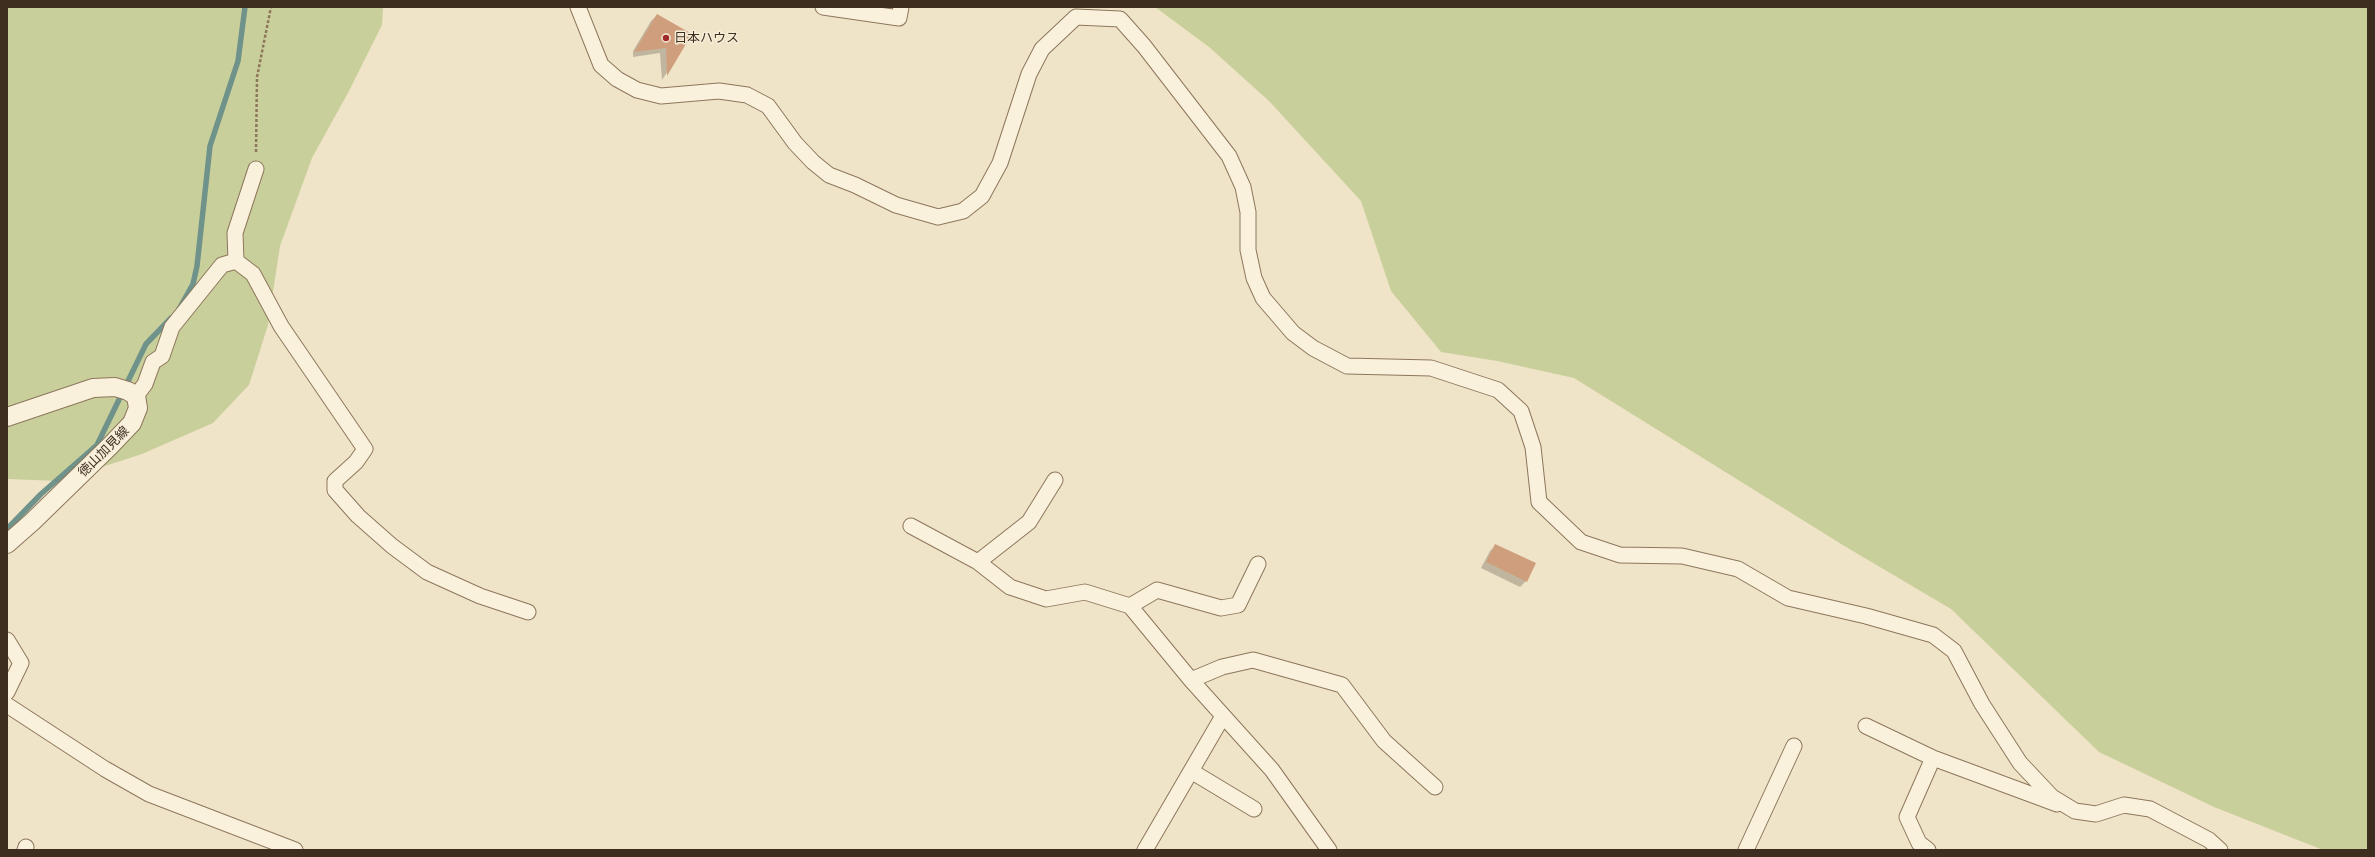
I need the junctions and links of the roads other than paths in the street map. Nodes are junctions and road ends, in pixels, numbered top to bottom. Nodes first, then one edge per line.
1 (578, 7) edge
2 (823, 7) edge
3 (901, 7) edge
4 (256, 169) road end
5 (236, 261) junction
6 (136, 396) junction
7 (7, 418) edge
8 (1055, 480) dead end
9 (911, 526) dead end
10 (7, 544) edge
11 (978, 562) junction
12 (1258, 564) dead end
13 (1130, 606) junction
14 (528, 612) dead end
15 (7, 640) edge
16 (1191, 680) junction
17 (7, 692) edge
18 (7, 705) edge
19 (1223, 716) junction
20 (1866, 726) dead end
21 (1794, 746) dead end
22 (1933, 758) junction
23 (1191, 771) junction
24 (1434, 787) dead end
25 (1254, 808) dead end
26 (2075, 811) junction
27 (295, 850) edge
28 (1145, 850) edge
29 (1329, 850) edge
30 (1746, 850) edge
31 (1928, 850) edge
32 (2220, 850) edge

1 - 26 street
2 - 3 street
4 - 5 street
5 - 6 street
5 - 14 street
6 - 7 street
6 - 10 street, 徳山加見線
8 - 11 street
9 - 11 street
11 - 13 street
12 - 13 street
13 - 16 street
15 - 17 street
16 - 19 street
16 - 24 street
18 - 27 street
19 - 23 street
19 - 29 street
20 - 22 street
21 - 30 street
22 - 26 street
22 - 31 street
23 - 25 street
23 - 28 street
26 - 32 street

